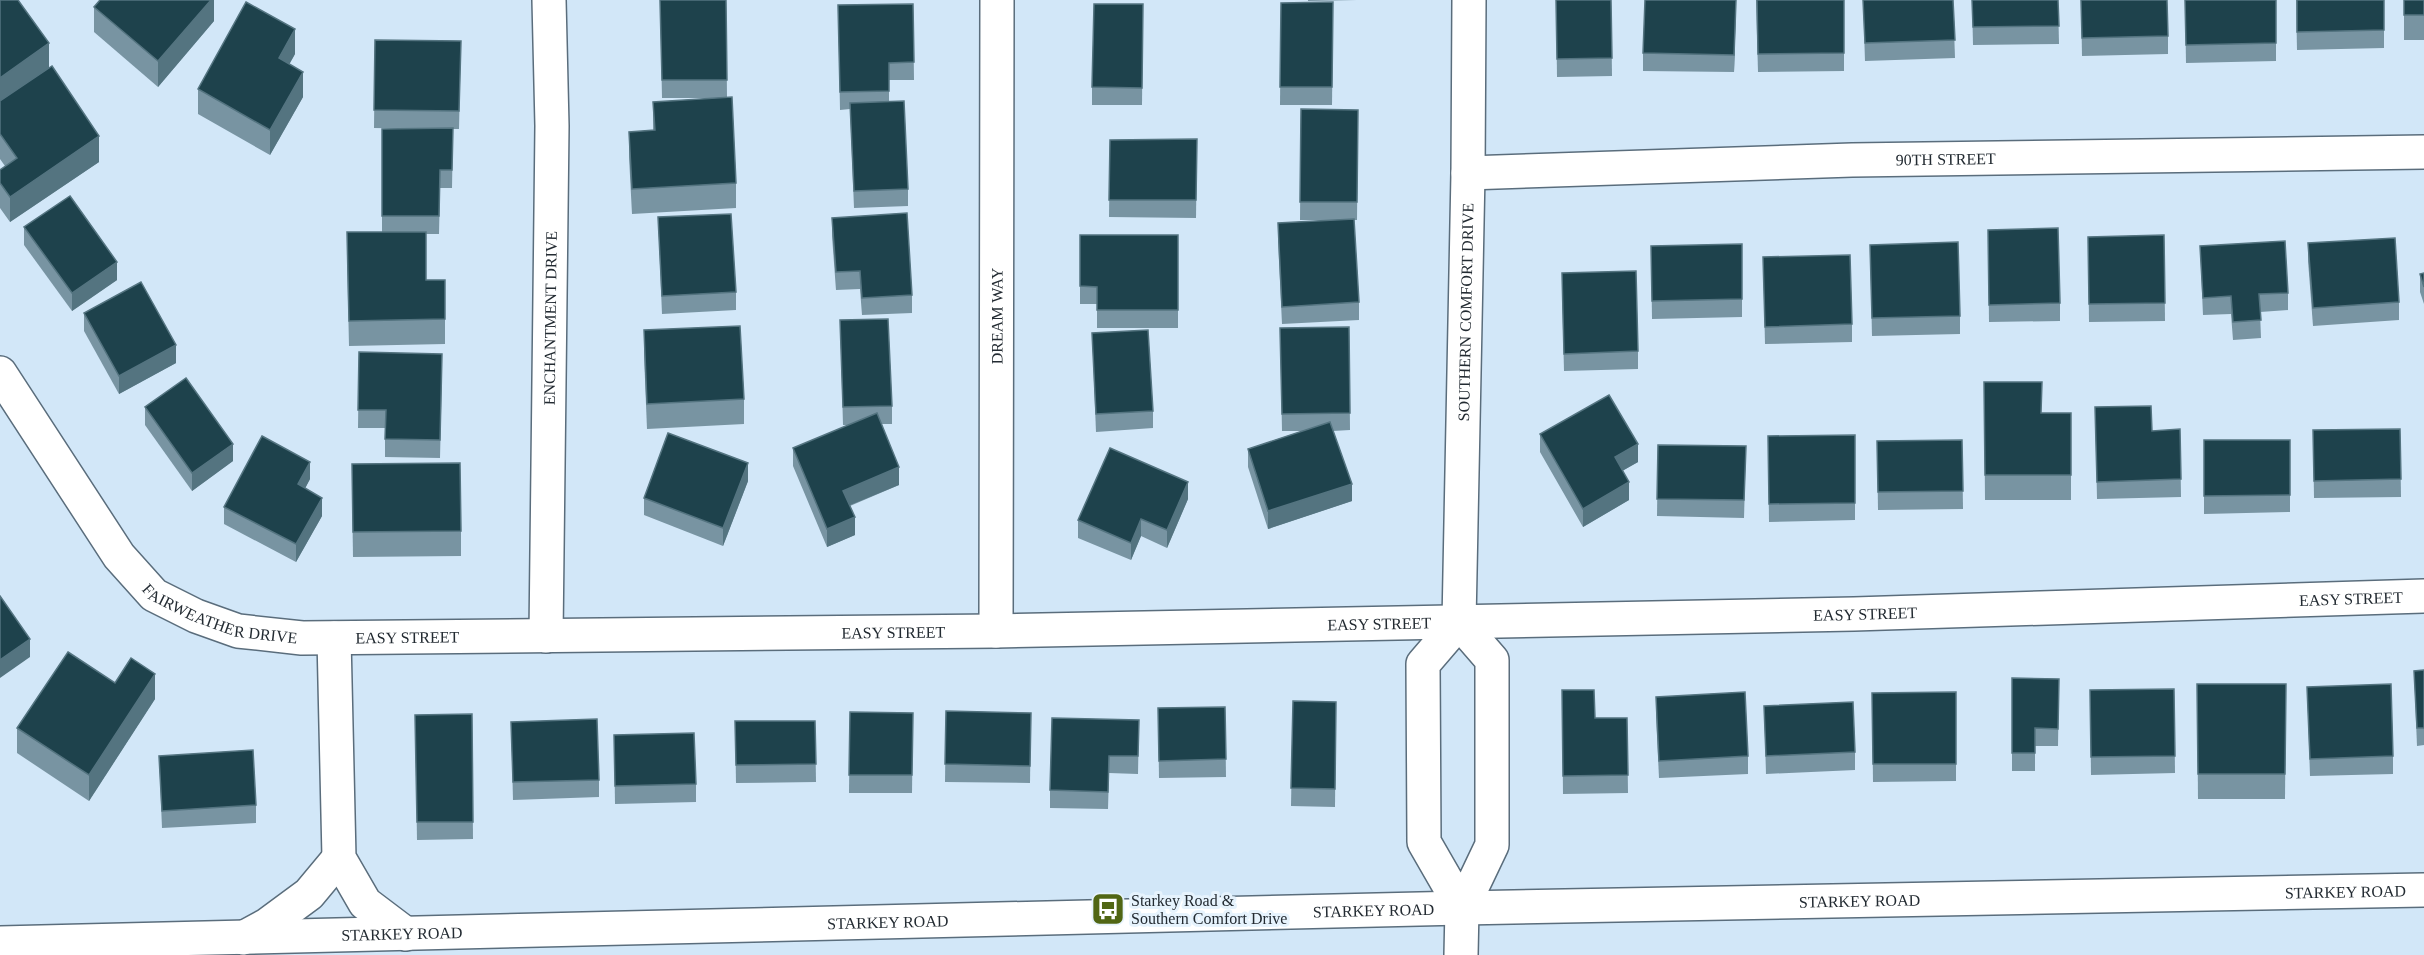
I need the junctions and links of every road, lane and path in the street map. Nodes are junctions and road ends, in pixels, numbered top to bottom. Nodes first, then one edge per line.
1 (549, 0) edge
2 (996, 0) edge
3 (1468, 0) edge
4 (2424, 152) edge
5 (1468, 173) junction
6 (0, 373) edge
7 (2424, 596) edge
8 (1459, 622) junction
9 (996, 631) junction
10 (546, 636) junction
11 (334, 638) junction
12 (339, 858) junction
13 (2424, 890) edge
14 (1462, 908) junction
15 (406, 934) junction
16 (243, 938) junction
17 (0, 943) edge
18 (328, 946) edge
19 (1461, 955) edge

1 - 10 street, ENCHANTMENT DRIVE
2 - 9 street, DREAM WAY
3 - 5 street, SOUTHERN COMFORT DRIVE
4 - 5 street, 90TH STREET
5 - 8 street, SOUTHERN COMFORT DRIVE
6 - 11 street, FAIRWEATHER DRIVE
7 - 8 street, EASY STREET
8 - 9 street, EASY STREET
8 - 14 street
8 - 14 street
9 - 10 street, EASY STREET
10 - 11 street, EASY STREET
11 - 12 street
12 - 15 street
12 - 16 street
13 - 14 street, STARKEY ROAD
14 - 15 street, STARKEY ROAD
14 - 19 street
15 - 18 street, STARKEY ROAD
16 - 17 street, STARKEY ROAD
16 - 18 street, STARKEY ROAD

